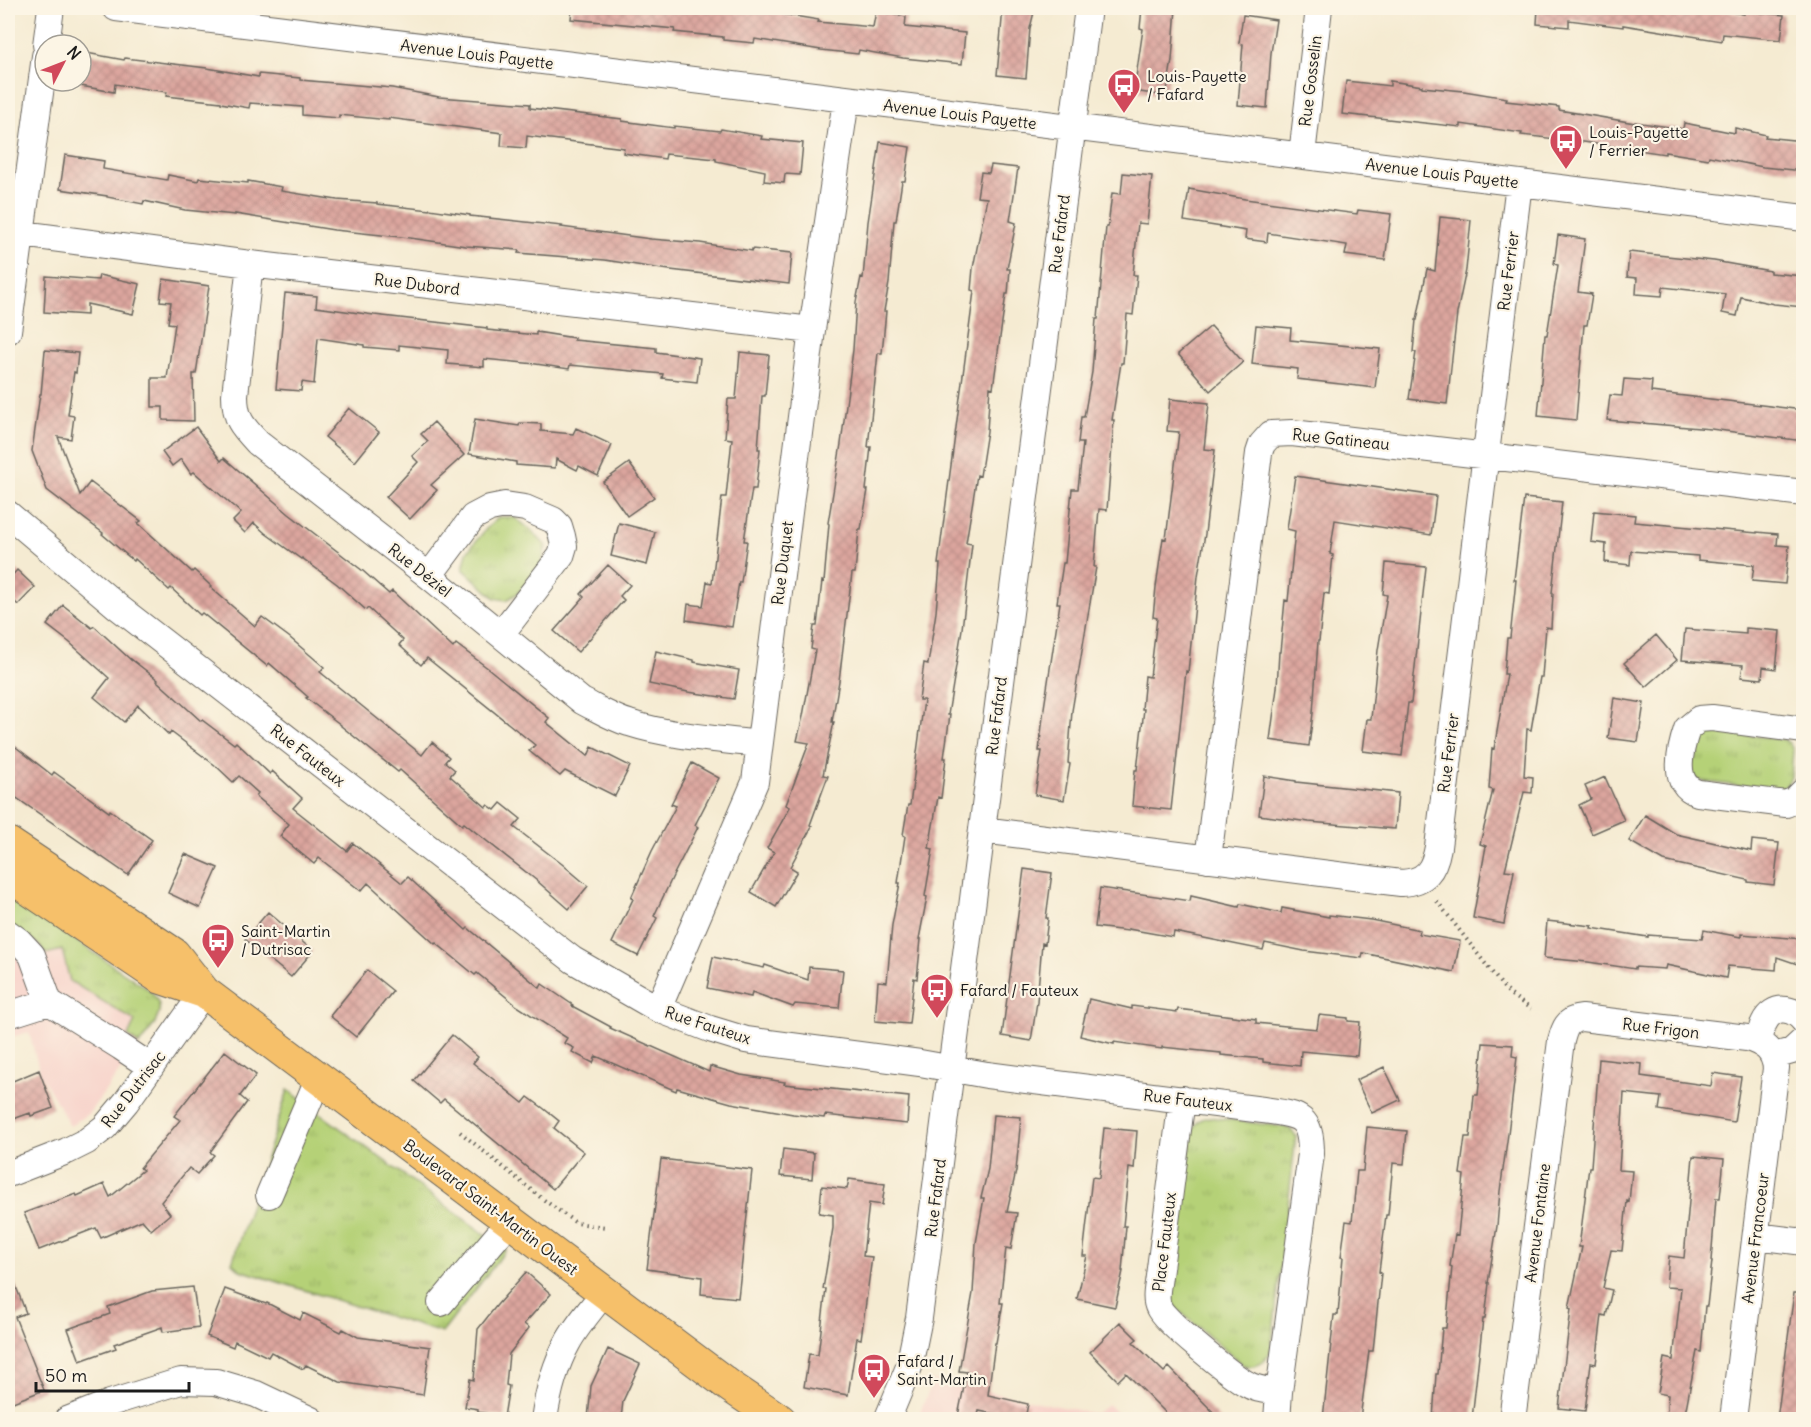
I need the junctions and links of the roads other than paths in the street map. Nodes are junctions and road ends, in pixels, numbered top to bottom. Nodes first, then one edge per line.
1 (51, 8) edge
2 (116, 8) edge
3 (1088, 8) edge
4 (1319, 8) edge
5 (48, 33) edge
6 (40, 93) edge
7 (846, 100) junction
8 (1072, 127) junction
9 (1302, 155) junction
10 (1519, 183) junction
11 (1803, 218) edge
12 (22, 234) junction
13 (250, 264) junction
14 (812, 330) junction
15 (8, 331) edge
16 (1486, 455) junction
17 (1803, 493) edge
18 (8, 514) edge
19 (429, 576) junction
20 (501, 634) junction
21 (1803, 730) edge
22 (759, 744) junction
23 (1803, 791) edge
24 (982, 830) junction
25 (8, 843) edge
26 (1208, 859) junction
27 (10, 881) edge
28 (8, 933) edge
29 (204, 992) junction
30 (49, 1002) junction
31 (658, 1009) junction
32 (8, 1015) edge
33 (1803, 1021) edge
34 (1565, 1027) joint
35 (1803, 1040) edge
36 (1766, 1049) junction
37 (151, 1067) junction
38 (951, 1069) junction
39 (319, 1077) junction
40 (1182, 1099) junction
41 (8, 1174) edge
42 (269, 1195) dead end
43 (510, 1221) junction
44 (1756, 1236) junction
45 (1803, 1242) edge
46 (604, 1292) junction
47 (441, 1303) dead end
48 (1279, 1392) junction
49 (67, 1419) edge
50 (311, 1419) edge
51 (544, 1419) edge
52 (780, 1419) edge
53 (887, 1419) edge
54 (1277, 1419) edge
55 (1512, 1419) edge
56 (1733, 1419) edge

1 - 5 street
2 - 7 street, Avenue Louis Payette
3 - 8 street, Rue Fafard
4 - 9 street, Rue Gosselin
6 - 12 street
7 - 8 street, Avenue Louis Payette
7 - 14 street, Rue Duquet
8 - 9 street, Avenue Louis Payette
8 - 24 street, Rue Fafard
9 - 10 street, Avenue Louis Payette
10 - 11 street, Avenue Louis Payette
10 - 16 street, Rue Ferrier
12 - 13 street, Rue Dubord
12 - 15 street
13 - 14 street, Rue Dubord
13 - 19 street, Rue Déziel
14 - 22 street, Rue Duquet
16 - 17 street, Rue Gatineau
16 - 26 street, Rue Ferrier
16 - 26 street, Rue Gatineau
18 - 31 street, Rue Fauteux
19 - 20 street, Rue Déziel
19 - 20 street
20 - 22 street, Rue Déziel
21 - 23 street
22 - 31 street, Rue Duquet
24 - 26 street, Rue Ferrier
24 - 38 street, Rue Fafard
25 - 29 main road, Boulevard Saint-Martin Ouest
27 - 29 main road, Boulevard Saint-Martin Ouest
28 - 30 street
29 - 37 street, Rue Dutrisac
29 - 39 main road, Boulevard Saint-Martin Ouest
30 - 32 street
30 - 37 street
31 - 38 street, Rue Fauteux
33 - 36 street, Avenue Francoeur
34 - 36 street, Rue Frigon
34 - 55 street, Avenue Fontaine
35 - 36 street
36 - 44 street, Avenue Francoeur
37 - 41 street, Rue Dutrisac
38 - 40 street, Rue Fauteux
38 - 53 street, Rue Fafard
39 - 42 street
39 - 43 main road, Boulevard Saint-Martin Ouest
40 - 48 street, Place Fauteux
40 - 48 street, Rue Fauteux
43 - 46 main road, Boulevard Saint-Martin Ouest
43 - 47 street
44 - 45 street
44 - 56 street, Avenue Francoeur
46 - 51 street
46 - 52 main road, Boulevard Saint-Martin Ouest
48 - 54 street, Rue Fauteux
49 - 50 street

